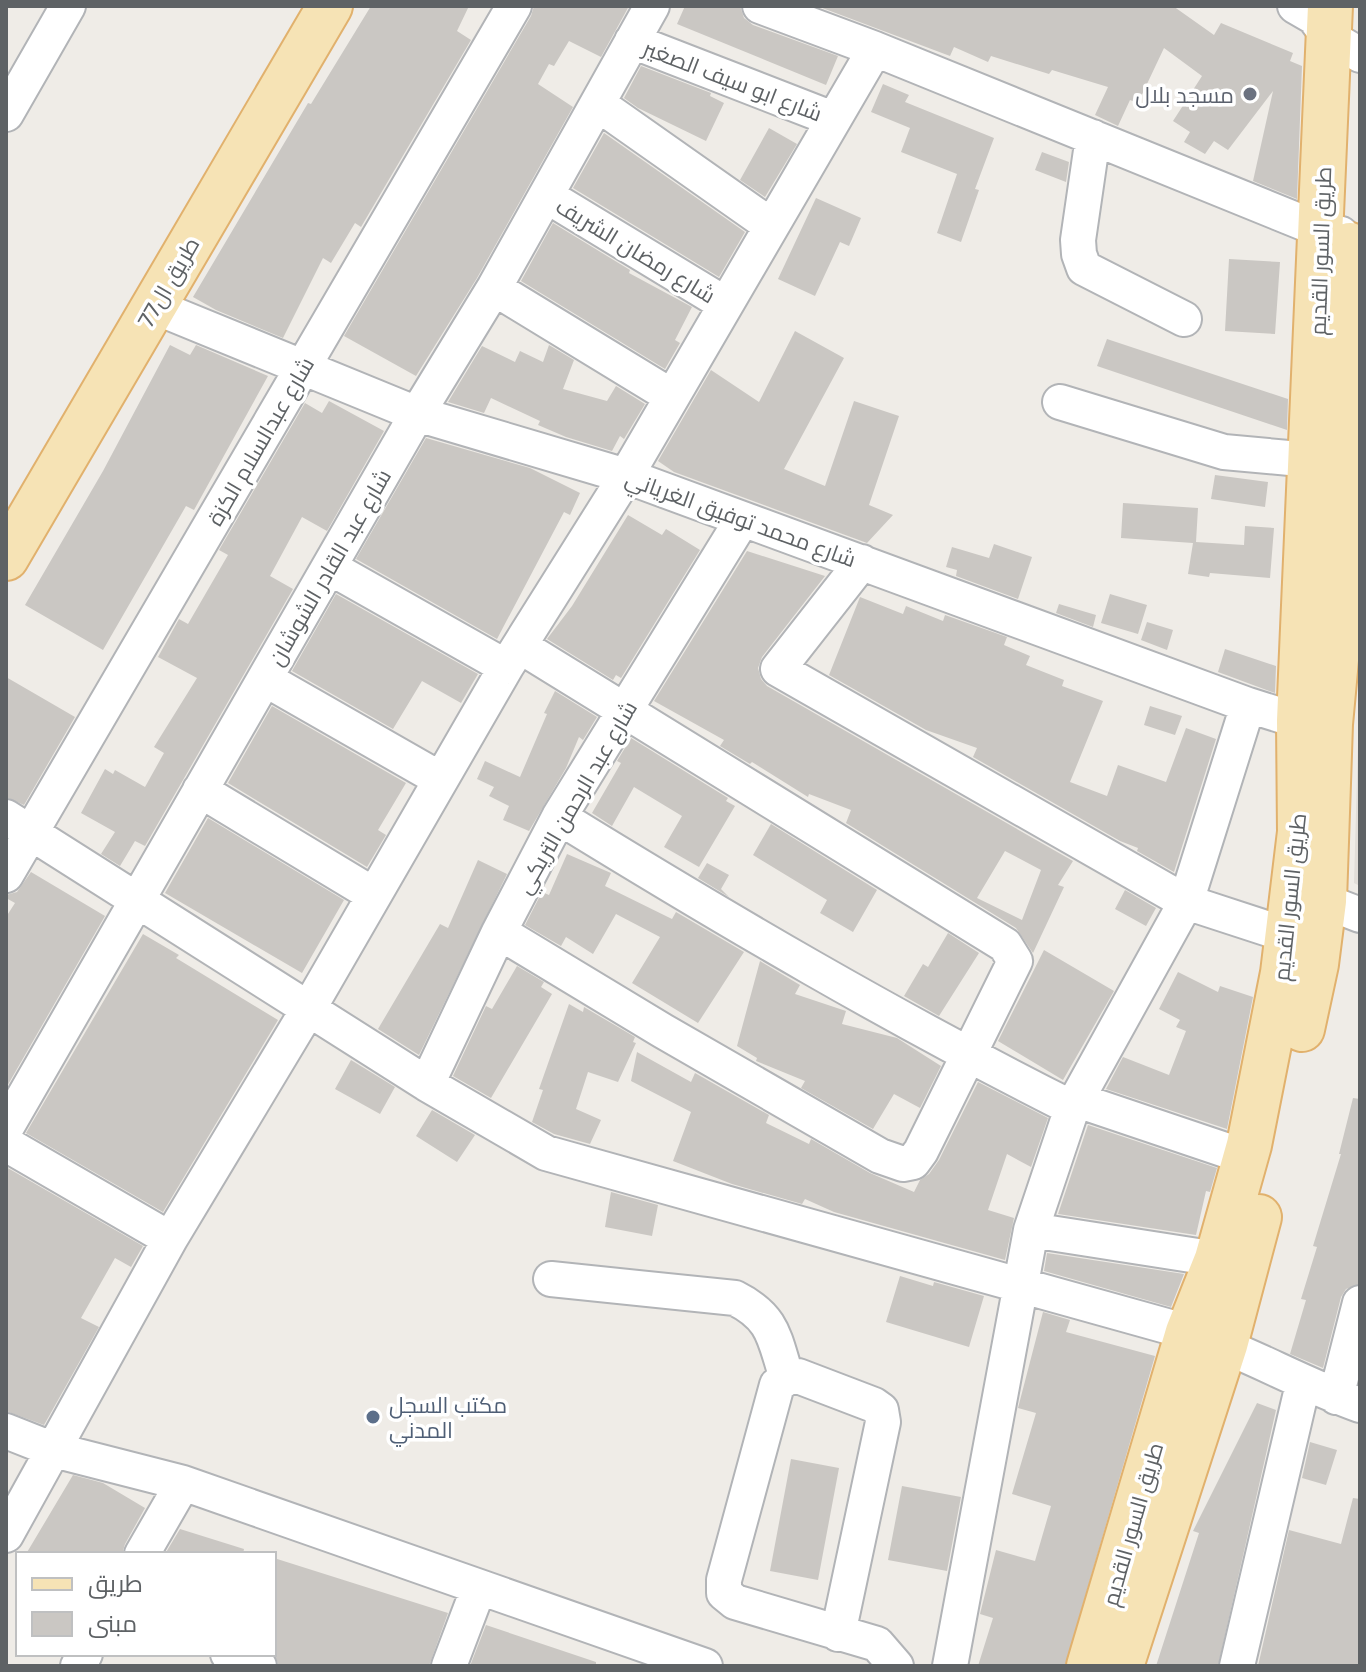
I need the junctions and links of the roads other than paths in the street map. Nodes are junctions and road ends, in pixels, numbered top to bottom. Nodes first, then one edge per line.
1 (68, 6) edge
2 (294, 6) edge
3 (330, 6) edge
4 (514, 6) edge
5 (652, 6) edge
6 (761, 6) edge
7 (1295, 6) edge
8 (1359, 6) edge
9 (1344, 38) edge
10 (632, 41) junction
11 (875, 49) junction
12 (598, 104) junction
13 (6, 114) edge
14 (833, 119) junction
15 (1093, 137) junction
16 (547, 196) junction
17 (770, 225) junction
18 (1344, 235) edge
19 (494, 288) junction
20 (725, 304) junction
21 (153, 306) junction
22 (1184, 319) dead end
23 (303, 367) junction
24 (671, 396) junction
25 (1060, 402) dead end
26 (417, 414) junction
27 (47, 456) junction
28 (1311, 460) junction
29 (626, 476) junction
30 (6, 498) edge
31 (742, 520) junction
32 (6, 558) edge
33 (862, 562) junction
34 (329, 567) junction
35 (513, 657) junction
36 (265, 679) junction
37 (1248, 705) junction
38 (626, 710) junction
39 (1314, 722) junction
40 (440, 779) junction
41 (200, 790) junction
42 (559, 817) junction
43 (18, 825) edge
44 (6, 875) edge
45 (374, 895) junction
46 (137, 899) junction
47 (1186, 902) junction
48 (1342, 908) edge
49 (499, 932) junction
50 (1287, 935) junction
51 (309, 1008) junction
52 (969, 1056) junction
53 (427, 1084) junction
54 (1075, 1104) junction
55 (6, 1128) edge
56 (6, 1144) edge
57 (1246, 1157) junction
58 (1031, 1230) junction
59 (170, 1239) junction
60 (1217, 1259) junction
61 (551, 1279) dead end
62 (1019, 1285) junction
63 (1360, 1303) edge
64 (1207, 1338) junction
65 (787, 1378) junction
66 (1303, 1384) junction
67 (1348, 1401) edge
68 (6, 1431) edge
69 (54, 1450) junction
70 (183, 1483) junction
71 (6, 1535) edge
72 (143, 1552) edge
73 (479, 1587) junction
74 (838, 1634) junction
75 (233, 1656) edge
76 (259, 1666) edge
77 (449, 1666) edge
78 (705, 1666) edge
79 (896, 1666) edge
80 (950, 1666) edge
81 (1089, 1666) edge
82 (1121, 1666) edge
83 (1237, 1666) edge

1 - 13 street
2 - 27 main road, طريق ال77
3 - 21 main road, طريق ال77
4 - 23 street, شارع عبدالسلام الكزة
5 - 10 street, شارع عبد القادر الشوشان
6 - 11 street
7 - 9 street
8 - 9 main road, طريق السور القديم
9 - 18 main road, طريق السور القديم
10 - 12 street, شارع عبد القادر الشوشان
10 - 14 street, شارع ابو سيف الصغير
11 - 14 street
11 - 15 street
12 - 16 street, شارع عبد القادر الشوشان
12 - 17 street
14 - 17 street
15 - 18 street
15 - 22 street
16 - 19 street, شارع عبد القادر الشوشان
16 - 20 street, شارع رمضان الشريف
17 - 20 street
18 - 28 main road, طريق السور القديم
18 - 39 main road, طريق السور القديم
19 - 24 street
19 - 26 street, شارع عبد القادر الشوشان
20 - 24 street
21 - 23 street, شارع محمد توفيق الغرياني
21 - 27 main road, طريق ال77
23 - 26 street, شارع محمد توفيق الغرياني
23 - 43 street, شارع عبدالسلام الكزة
24 - 29 street
25 - 28 street
26 - 29 street, شارع محمد توفيق الغرياني
26 - 34 street, شارع عبد القادر الشوشان
27 - 30 main road, طريق ال77
27 - 32 main road, طريق ال77
28 - 39 main road, طريق السور القديم
29 - 31 street, شارع محمد توفيق الغرياني
29 - 35 street
31 - 33 street, شارع محمد توفيق الغرياني
31 - 38 street, شارع عبد الرحمن التريكي
33 - 37 street, شارع محمد توفيق الغرياني
33 - 47 street
34 - 35 street
34 - 36 street, شارع عبد القادر الشوشان
35 - 38 street
35 - 40 street
36 - 40 street
36 - 41 street, شارع عبد القادر الشوشان
37 - 39 street, شارع محمد توفيق الغرياني
37 - 47 street
38 - 42 street, شارع عبد الرحمن التريكي
38 - 52 street
39 - 48 main road, طريق السور القديم
39 - 50 main road, طريق السور القديم
40 - 45 street
41 - 45 street
41 - 46 street, شارع عبد القادر الشوشان
42 - 49 street, شارع عبد الرحمن التريكي
42 - 52 street
43 - 44 street, شارع عبدالسلام الكزة
43 - 46 street
45 - 51 street
46 - 51 street
46 - 55 street, شارع عبد القادر الشوشان
47 - 50 street
47 - 54 street
48 - 64 main road, طريق السور القديم
49 - 52 street
49 - 53 street, شارع عبد الرحمن التريكي
50 - 57 main road, طريق السور القديم
51 - 53 street
51 - 59 street
52 - 54 street
53 - 62 street
54 - 57 street
54 - 58 street
56 - 59 street
57 - 60 main road, طريق السور القديم
58 - 60 street
58 - 62 street
59 - 69 street
60 - 64 main road, طريق السور القديم
61 - 65 street
62 - 64 street
62 - 80 street
63 - 67 street
64 - 66 street
64 - 81 main road, طريق السور القديم
64 - 82 main road, طريق السور القديم
65 - 74 street
65 - 74 street
66 - 67 street
66 - 83 street
68 - 69 street
69 - 70 street
69 - 71 street
70 - 72 street
70 - 73 street
73 - 77 street
73 - 78 street
74 - 79 street
75 - 76 street

